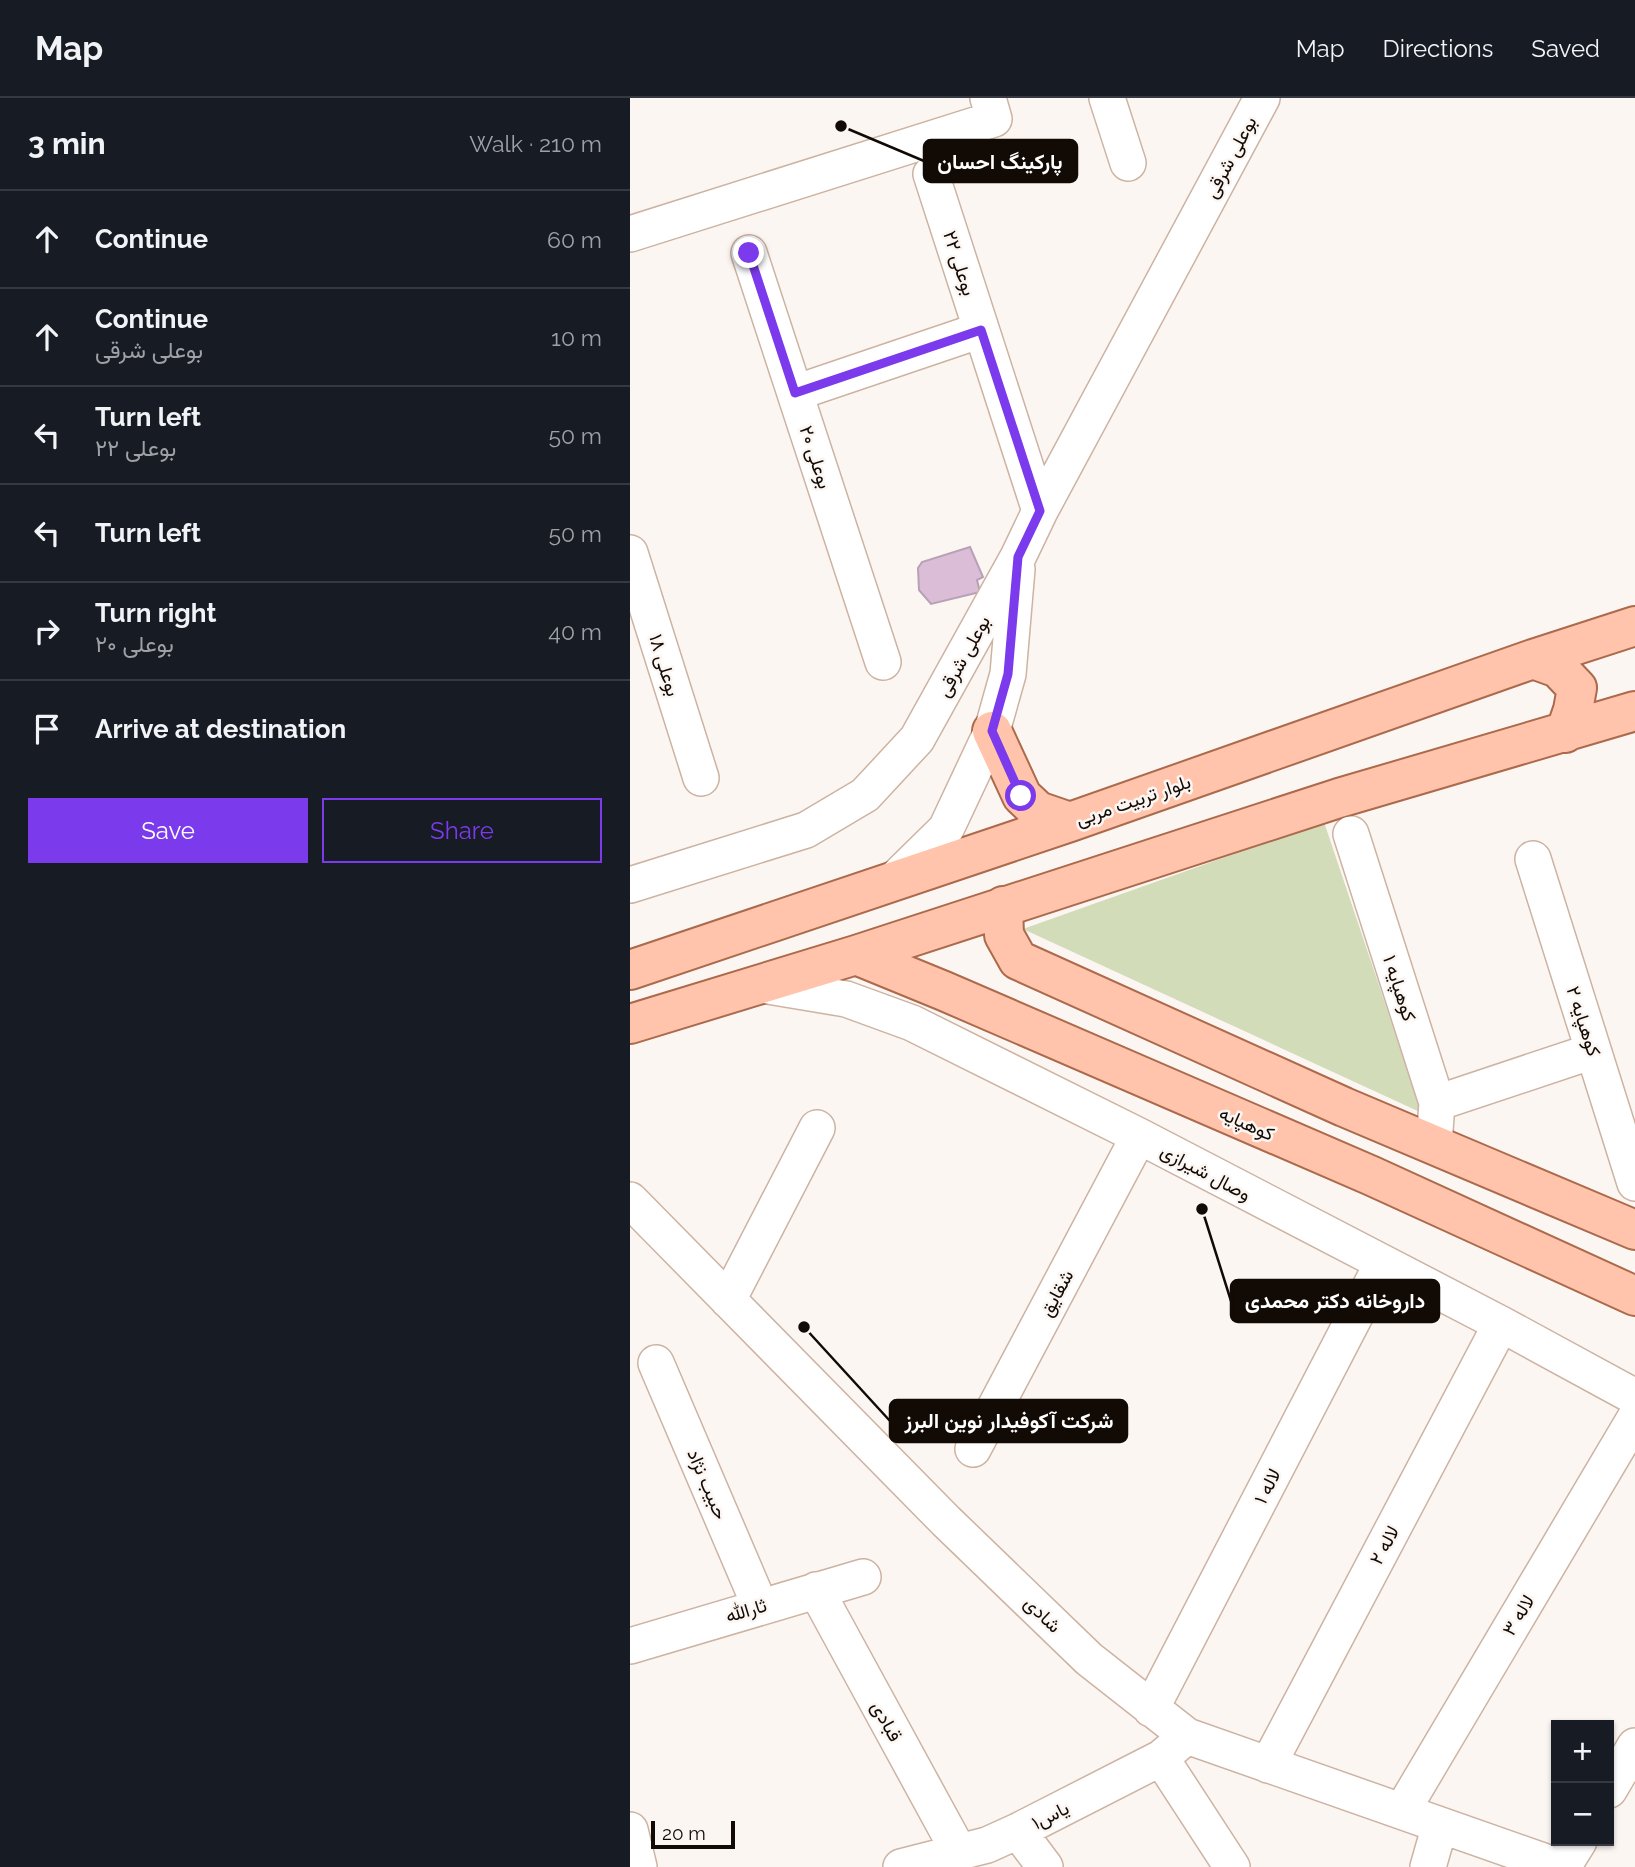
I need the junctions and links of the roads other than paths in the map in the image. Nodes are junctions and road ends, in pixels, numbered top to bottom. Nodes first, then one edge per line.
1 (988, 98) edge
2 (1107, 98) edge
3 (1262, 98) edge
4 (1128, 163) dead end
5 (931, 174) dead end
6 (630, 234) edge
7 (749, 253) dead end
8 (981, 330) junction
9 (795, 393) junction
10 (1040, 511) junction
11 (1018, 557) junction
12 (632, 568) edge
13 (1635, 626) edge
14 (1533, 659) junction
15 (883, 662) dead end
16 (1635, 711) edge
17 (992, 731) junction
18 (1565, 733) junction
19 (701, 778) dead end
20 (1070, 822) junction
21 (1351, 834) dead end
22 (1533, 859) dead end
23 (891, 883) junction
24 (630, 886) edge
25 (1003, 906) junction
26 (856, 955) junction
27 (1018, 960) junction
28 (630, 970) edge
29 (762, 985) junction
30 (944, 991) junction
31 (630, 1024) edge
32 (1593, 1051) junction
33 (1437, 1103) junction
34 (1344, 1107) junction
35 (1385, 1125) junction
36 (817, 1128) dead end
37 (1139, 1136) junction
38 (1434, 1144) junction
39 (1322, 1156) junction
40 (1372, 1176) junction
41 (1635, 1183) edge
42 (630, 1200) edge
43 (1635, 1230) edge
44 (1382, 1264) junction
45 (1635, 1296) edge
46 (729, 1300) junction
47 (1501, 1324) junction
48 (656, 1363) dead end
49 (1635, 1397) edge
50 (1635, 1418) edge
51 (973, 1449) dead end
52 (863, 1577) dead end
53 (816, 1590) junction
54 (760, 1606) junction
55 (630, 1646) edge
56 (1151, 1709) junction
57 (1187, 1735) junction
58 (1635, 1746) edge
59 (1161, 1758) junction
60 (1268, 1765) junction
61 (1613, 1783) edge
62 (1402, 1811) junction
63 (1440, 1825) junction
64 (630, 1830) edge
65 (1018, 1831) junction
66 (1576, 1846) edge
67 (959, 1852) junction
68 (639, 1867) edge
69 (901, 1867) edge
70 (1045, 1867) edge
71 (1232, 1867) edge
72 (1428, 1867) edge
73 (1561, 1867) edge

1 - 6 street
2 - 4 street
3 - 10 street, بوعلی شرقی
5 - 8 street, بوعلی ۲۲
7 - 9 street, بوعلی ۲۰
8 - 9 street
8 - 10 street, بوعلی ۲۲
9 - 15 street, بوعلی ۲۰
10 - 11 street, بوعلی شرقی
11 - 17 street
11 - 24 street, بوعلی شرقی
12 - 19 street, بوعلی ۱۸
13 - 14 main road, بلوار تربیت مربی
14 - 18 main road
14 - 20 main road, بلوار تربیت مربی
16 - 18 main road
17 - 20 main road
17 - 23 street
18 - 25 main road
20 - 23 main road, بلوار تربیت مربی
21 - 33 street, کوهپایه ۱
22 - 32 street, کوهپایه ۲
23 - 28 main road, بلوار تربیت مربی
25 - 26 main road
25 - 27 main road
26 - 29 main road
26 - 30 main road, کوهپایه
27 - 30 main road
27 - 34 main road
29 - 31 main road
29 - 37 street, وصال شیرازی
30 - 39 main road, کوهپایه
32 - 33 street
32 - 41 street, کوهپایه ۲
33 - 38 street, کوهپایه ۱
34 - 35 main road
34 - 39 main road
35 - 38 main road
35 - 40 main road
36 - 46 street
37 - 44 street, وصال شیرازی
37 - 51 street, شقایق
38 - 43 main road
39 - 40 main road, کوهپایه
40 - 45 main road, کوهپایه
42 - 46 street, شادی
44 - 47 street, وصال شیرازی
44 - 56 street, لاله ۱
46 - 56 street, شادی
47 - 49 street, وصال شیرازی
47 - 60 street, لاله ۲
48 - 54 street, حبیب نژاد
50 - 62 street, لاله ۳
52 - 53 street, ثارالله
53 - 54 street, ثارالله
53 - 67 street, قبادی
54 - 55 street, ثارالله
56 - 57 street, شادی
57 - 59 street, یاس۱
57 - 60 street, شادی
58 - 61 street
59 - 65 street, یاس۱
59 - 71 street
60 - 62 street, شادی
62 - 63 street, شادی
63 - 72 street
63 - 73 street, شادی
64 - 68 street
65 - 67 street, یاس۱
65 - 70 street
66 - 73 street
67 - 69 street, یاس۱

